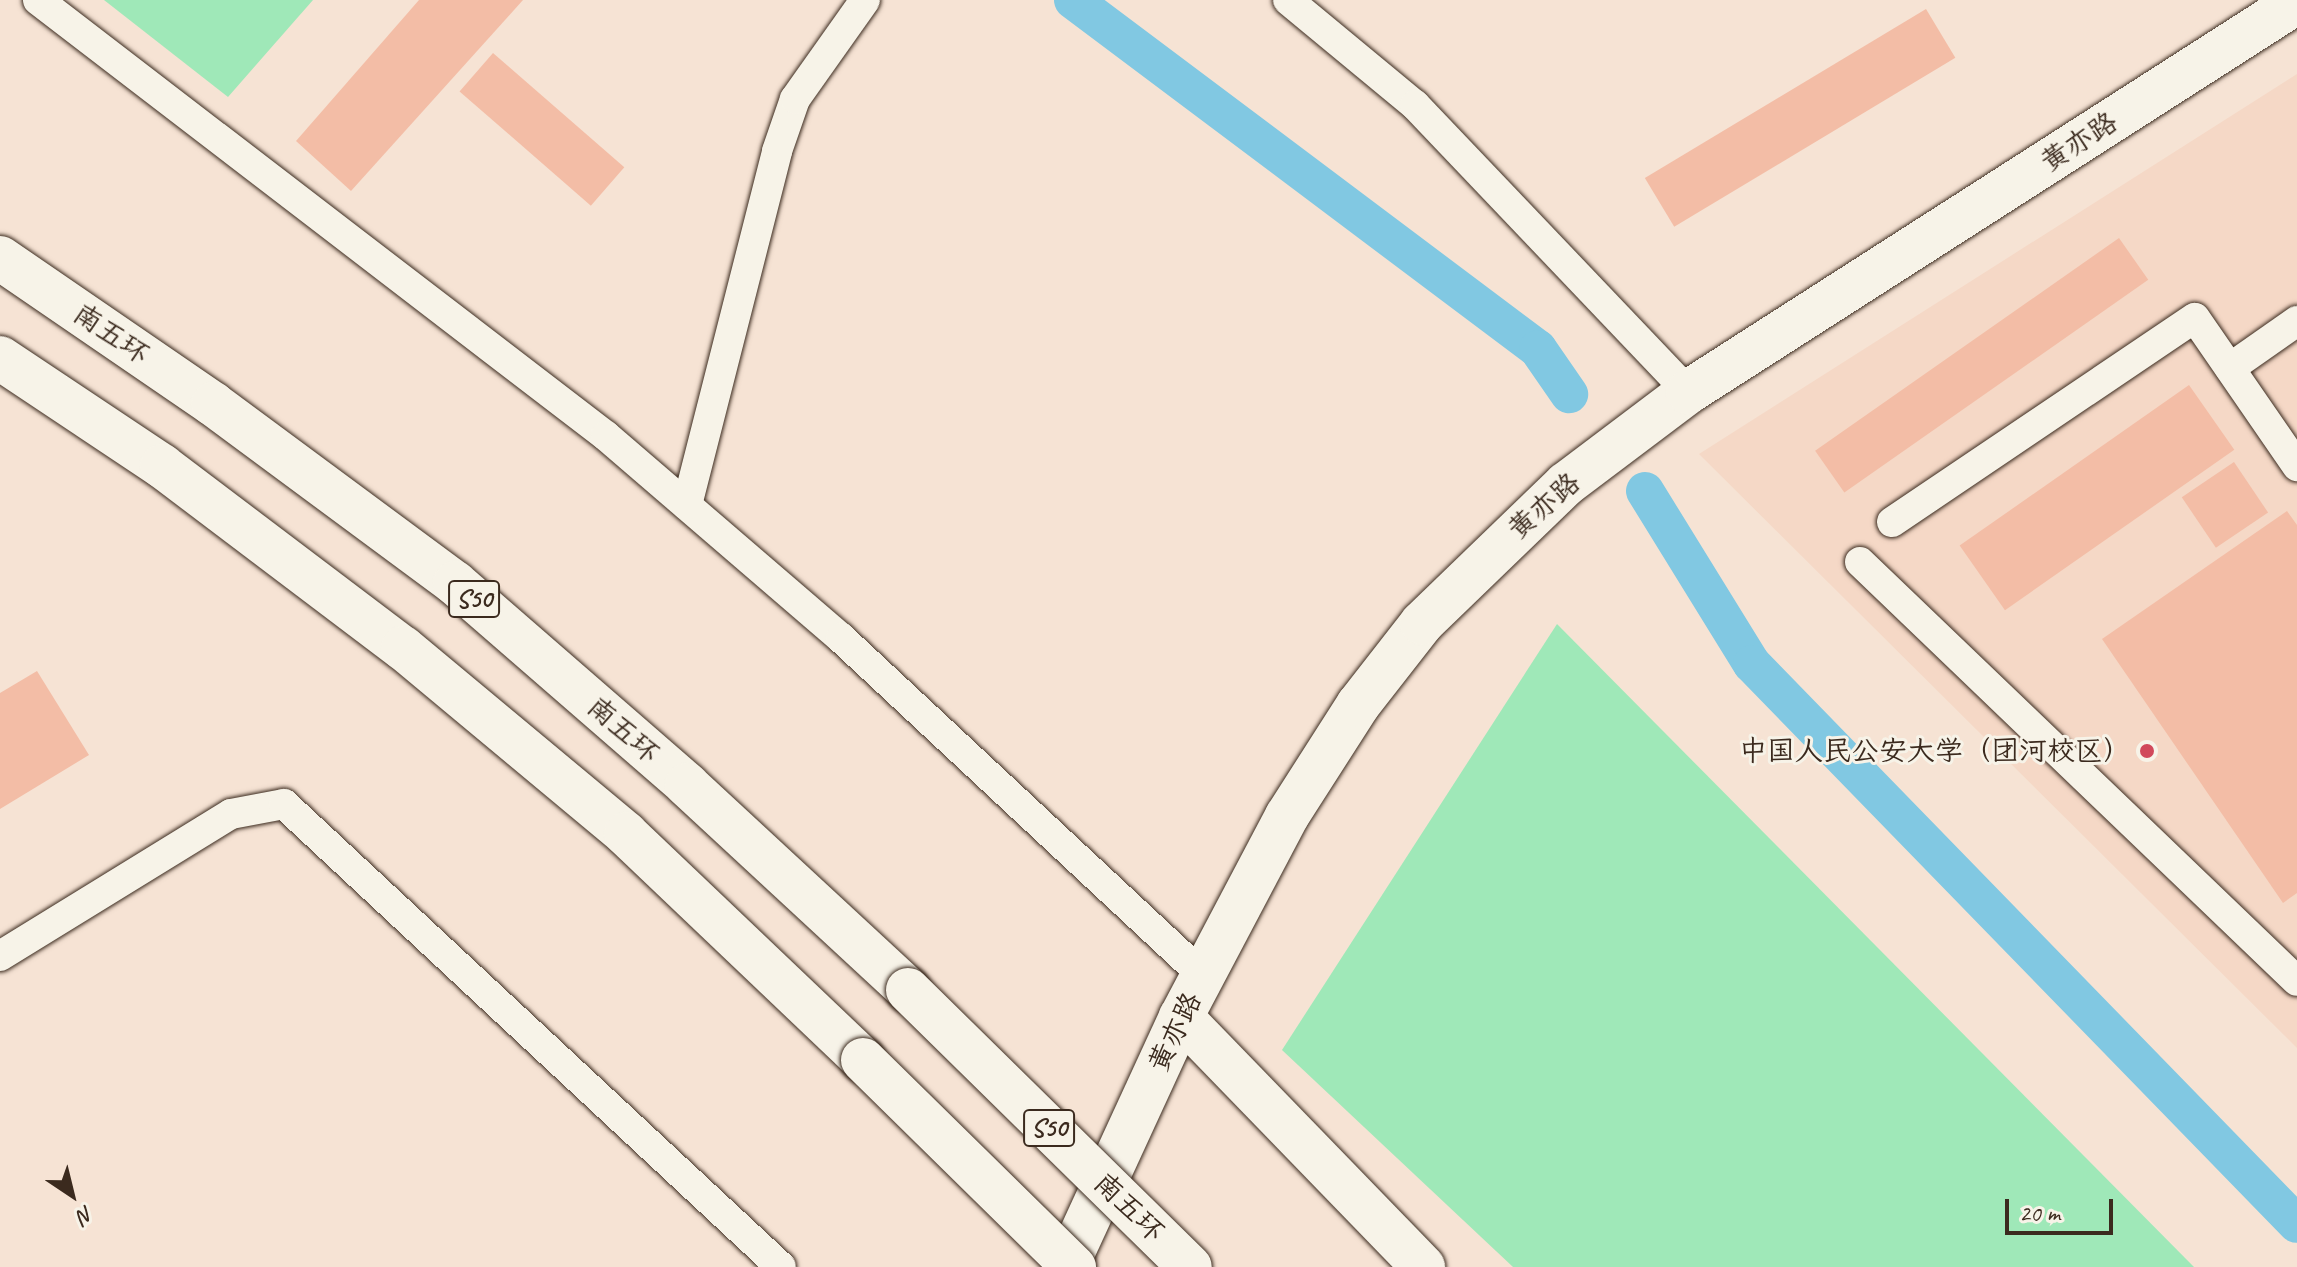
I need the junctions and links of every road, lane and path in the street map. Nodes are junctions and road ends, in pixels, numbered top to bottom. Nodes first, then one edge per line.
1 (38, 0) edge
2 (1288, 0) edge
3 (2297, 2) edge
4 (860, 6) edge
5 (0, 258) edge
6 (2297, 321) edge
7 (0, 358) edge
8 (2230, 368) junction
9 (1688, 392) junction
10 (2297, 466) edge
11 (687, 505) junction
12 (1892, 522) dead end
13 (1860, 562) dead end
14 (0, 956) edge
15 (1203, 975) junction
16 (2297, 981) edge
17 (1181, 1017) junction
18 (781, 1267) edge
19 (1066, 1267) edge
20 (1074, 1267) edge
21 (1190, 1267) edge
22 (1423, 1267) edge

1 - 11 street
2 - 9 street
3 - 9 main road, 黄亦路
4 - 11 street
5 - 21 main road, 南五环 / S50, bridge
6 - 8 street
7 - 20 main road, bridge
8 - 10 street
8 - 12 street
9 - 15 main road, 黄亦路
11 - 15 street
13 - 16 street
14 - 18 street
15 - 17 main road, 黄亦路
17 - 19 main road, 黄亦路
17 - 22 main road

